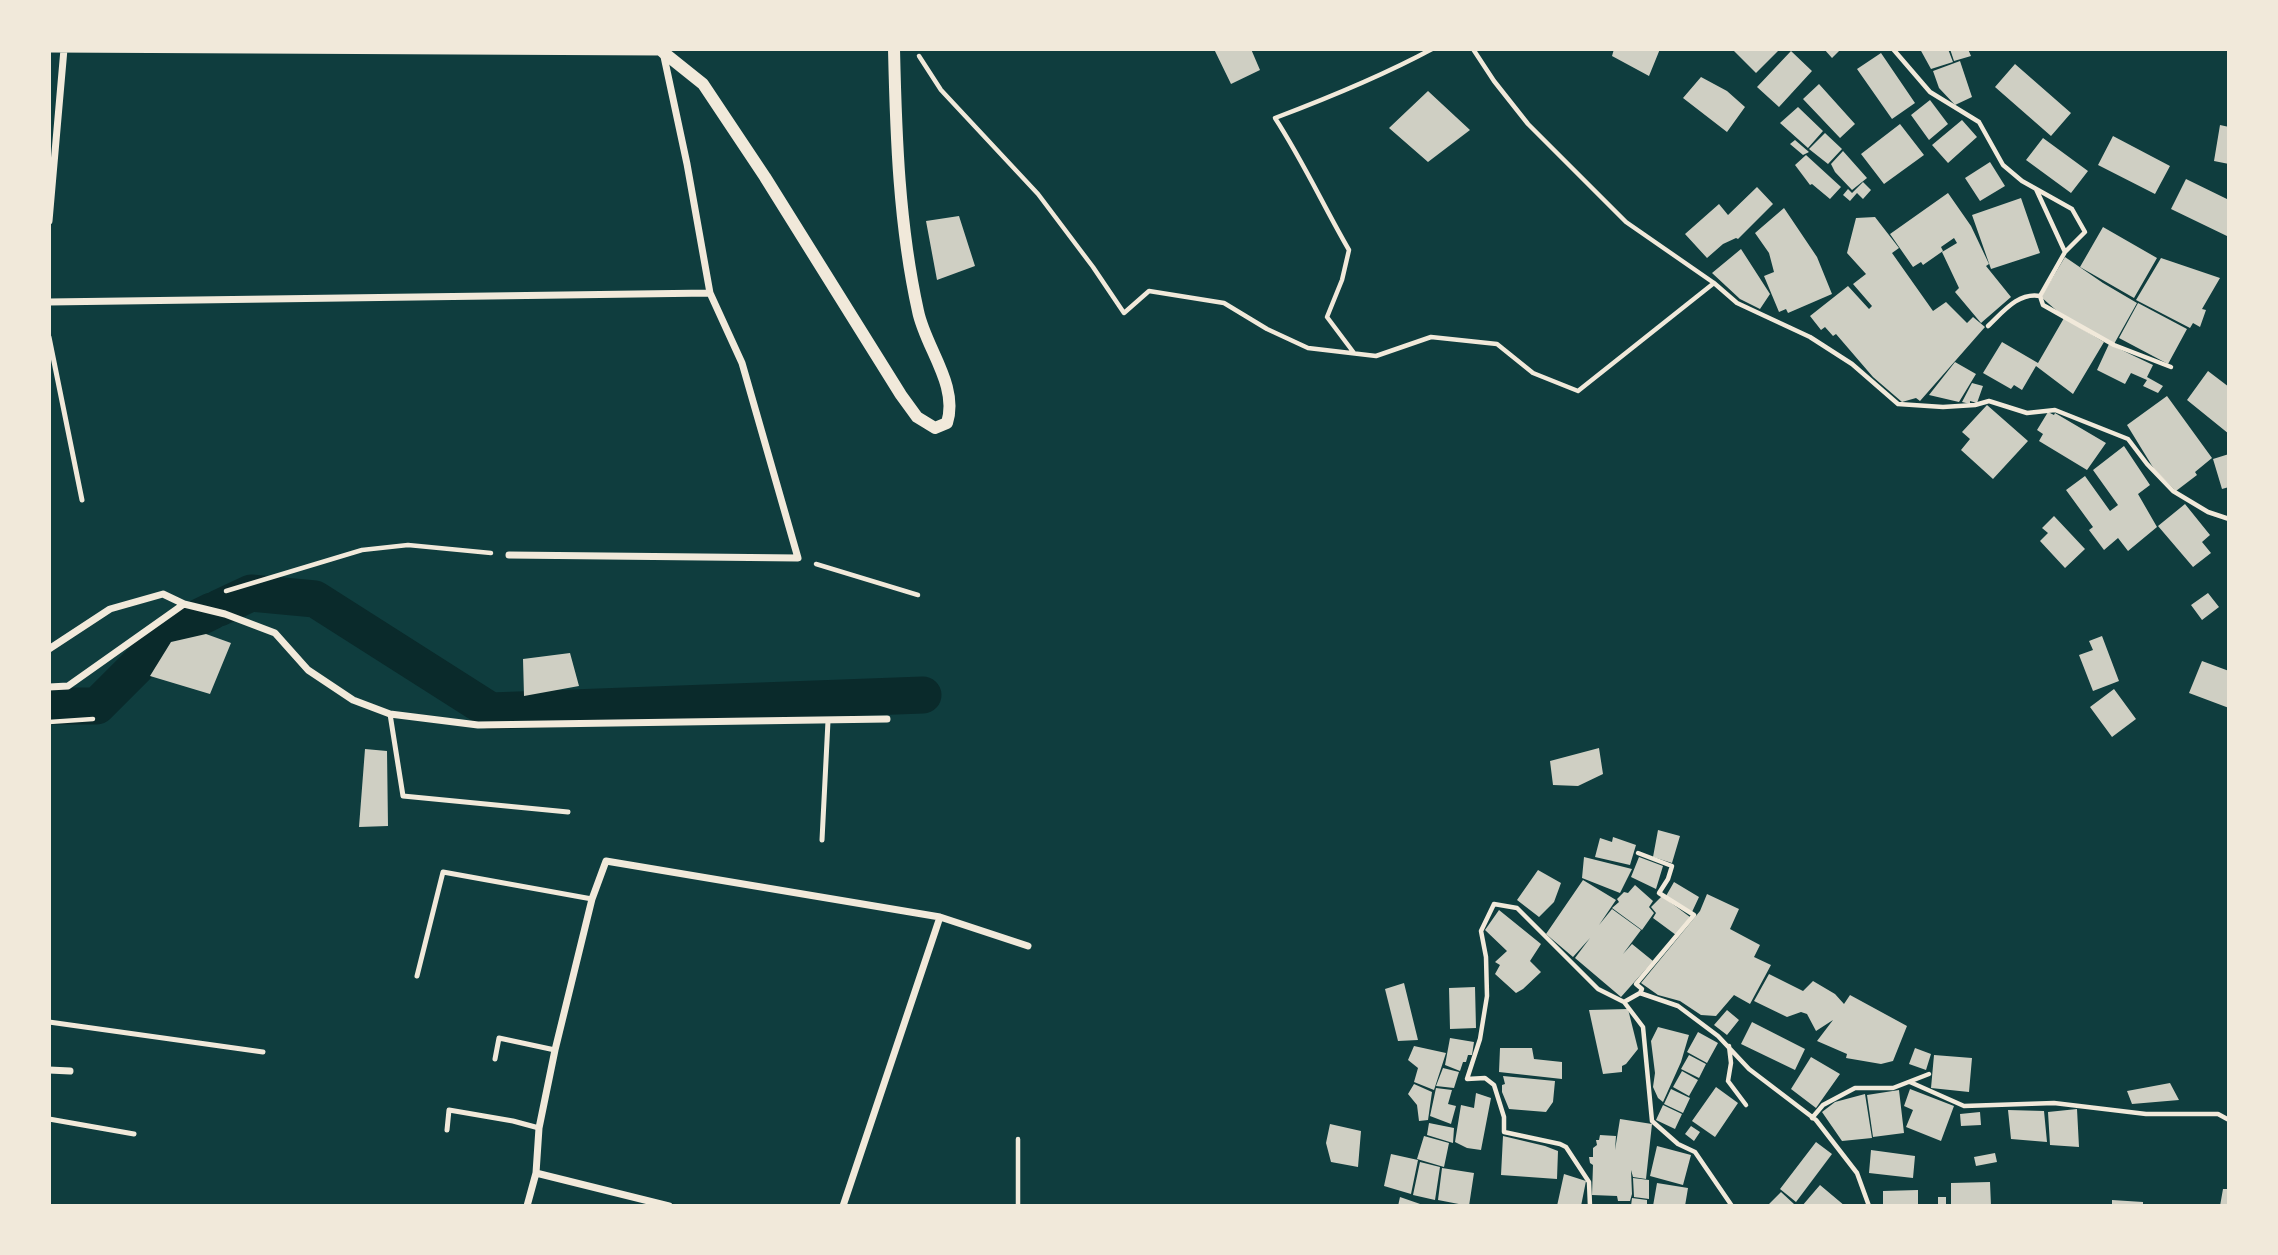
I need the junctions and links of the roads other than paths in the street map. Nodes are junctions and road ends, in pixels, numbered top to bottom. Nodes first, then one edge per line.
1 (49, 49) edge
2 (64, 49) edge
3 (894, 49) edge
4 (663, 50) edge
5 (49, 221) edge
6 (710, 293) junction
7 (49, 302) edge
8 (49, 337) edge
9 (82, 500) dead end
10 (509, 555) road end
11 (184, 604) junction
12 (49, 649) edge
13 (49, 687) edge
14 (390, 714) junction
15 (887, 719) dead end
16 (828, 721) junction
17 (568, 812) dead end
18 (822, 840) dead end
19 (592, 900) junction
20 (940, 917) junction
21 (1028, 946) dead end
22 (417, 976) dead end
23 (49, 1022) edge
24 (555, 1050) junction
25 (263, 1052) dead end
26 (495, 1059) dead end
27 (49, 1070) edge
28 (70, 1071) dead end
29 (49, 1119) edge
30 (539, 1128) junction
31 (447, 1130) dead end
32 (134, 1134) dead end
33 (536, 1173) junction
34 (527, 1206) edge
35 (669, 1206) edge
36 (843, 1206) edge

1 - 2 street
2 - 4 street
2 - 5 street
3 - 4 street
4 - 6 street
6 - 7 street
6 - 10 street
8 - 9 lane
11 - 12 street
11 - 13 street
11 - 14 street
14 - 16 street
14 - 17 lane
15 - 16 street
16 - 18 lane
19 - 20 street
19 - 22 lane
19 - 24 street
20 - 21 street
20 - 36 street
23 - 25 lane
24 - 26 lane
24 - 30 street
27 - 28 street
29 - 32 lane
30 - 31 lane
30 - 33 street
33 - 34 street
33 - 35 street

